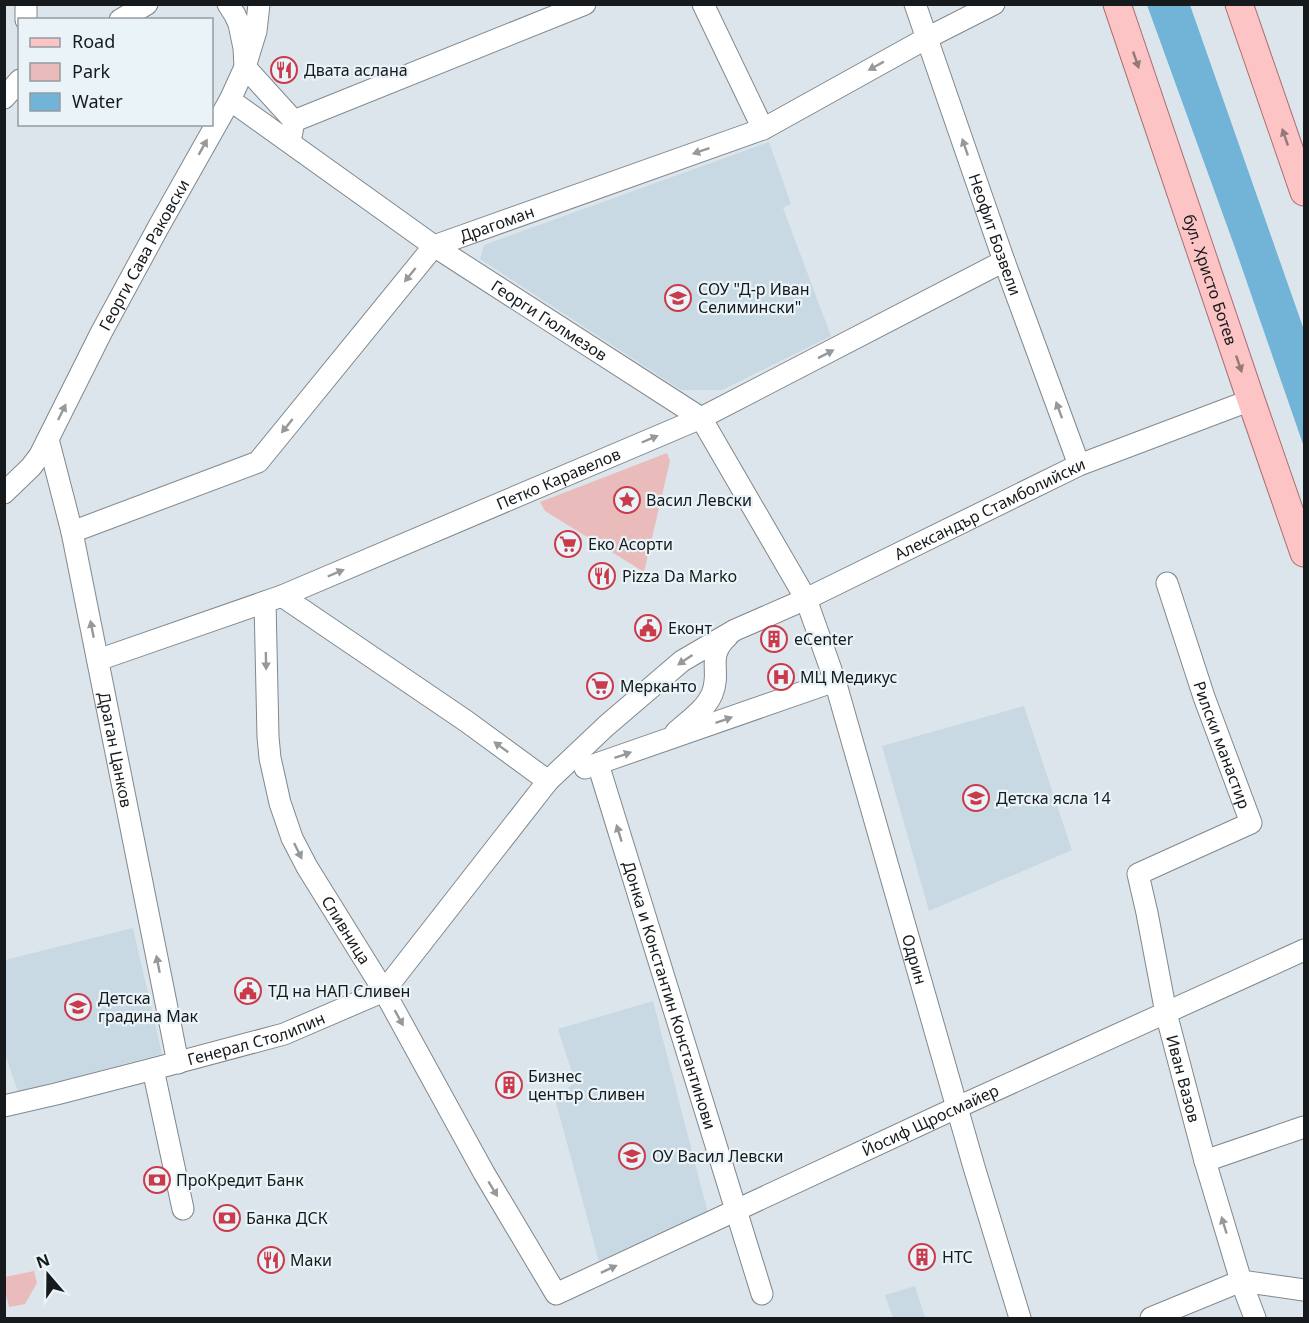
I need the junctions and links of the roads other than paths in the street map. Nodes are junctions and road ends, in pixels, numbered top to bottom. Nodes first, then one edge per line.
1 (147, 4) edge
2 (228, 4) edge
3 (259, 4) edge
4 (585, 4) edge
5 (703, 4) edge
6 (915, 4) edge
7 (994, 4) edge
8 (1117, 4) edge
9 (1239, 4) edge
10 (123, 18) edge
11 (927, 38) junction
12 (245, 67) junction
13 (18, 82) edge
14 (4, 98) edge
15 (230, 99) junction
16 (294, 121) junction
17 (763, 129) junction
18 (290, 142) junction
19 (1305, 192) edge
20 (434, 246) junction
21 (1004, 261) junction
22 (1251, 400) junction
23 (701, 417) junction
24 (48, 439) junction
25 (1079, 465) junction
26 (4, 493) edge
27 (72, 532) junction
28 (1305, 553) edge
29 (1167, 583) dead end
30 (273, 599) junction
31 (806, 599) junction
32 (735, 630) junction
33 (98, 660) junction
34 (835, 681) junction
35 (668, 739) junction
36 (598, 764) junction
37 (548, 781) junction
38 (1138, 874) joint
39 (1305, 950) edge
40 (384, 991) junction
41 (1166, 1013) junction
42 (178, 1063) junction
43 (153, 1069) junction
44 (6, 1102) edge
45 (958, 1107) junction
46 (1305, 1128) edge
47 (1205, 1161) junction
48 (183, 1209) dead end
49 (736, 1210) junction
50 (1240, 1281) junction
51 (1305, 1290) edge
52 (556, 1294) joint
53 (762, 1294) dead end
54 (1020, 1318) edge
55 (1151, 1318) edge
56 (1255, 1318) edge

1 - 10 street
2 - 12 street
3 - 12 street, Георги Сава Раковски
4 - 16 street
5 - 17 street
6 - 11 street, Неофит Бозвели
7 - 11 street, Драгоман
8 -> 22 main road, бул. Христо Ботев
19 -> 9 main road
11 -> 17 street, Драгоман
21 -> 11 street, Неофит Бозвели
12 - 15 street, Георги Сава Раковски
12 - 16 street
13 - 14 street
15 - 18 street, Георги Гюлмезов
24 -> 15 street, Георги Сава Раковски
16 - 18 street
17 -> 20 street, Драгоман
18 - 20 street, Георги Гюлмезов
20 - 23 street, Георги Гюлмезов
20 -> 27 street
23 -> 21 street, Петко Каравелов
25 -> 21 street, Неофит Бозвели
22 - 25 street, Александър Стамболийски
22 - 28 main road, бул. Христо Ботев
30 -> 23 street, Петко Каравелов
23 - 31 street, Георги Гюлмезов
24 - 26 street, Георги Сава Раковски
24 - 27 street, Драган Цанков
25 - 31 street, Александър Стамболийски
33 -> 27 street, Драган Цанков
29 - 38 street, Рилски манастир
30 - 33 street, Петко Каравелов
37 -> 30 street
30 -> 40 street, Сливница
31 - 32 street, Александър Стамболийски
31 - 34 street, Одрин
32 - 35 street
32 -> 37 street, Александър Стамболийски
42 -> 33 street, Драган Цанков
35 -> 34 street
34 - 45 street, Одрин
36 -> 35 street
36 - 37 street
49 -> 36 street, Донка и Константин Константинови
37 - 40 street, Генерал Столипин
38 - 41 street, Иван Вазов
39 - 41 street, Йосиф Щросмайер
40 - 42 street, Генерал Столипин
40 -> 52 street, Сливница
41 - 45 street, Йосиф Щросмайер
41 - 47 street, Иван Вазов
42 - 43 street, Генерал Столипин
43 - 44 street, Генерал Столипин
43 - 48 street
45 - 49 street, Йосиф Щросмайер
45 - 54 street, Одрин
46 - 47 street
50 -> 47 street, Иван Вазов
52 -> 49 street, Йосиф Щросмайер
49 - 53 street, Донка и Константин Константинови
50 - 51 street
50 - 55 street
50 - 56 street, Иван Вазов

